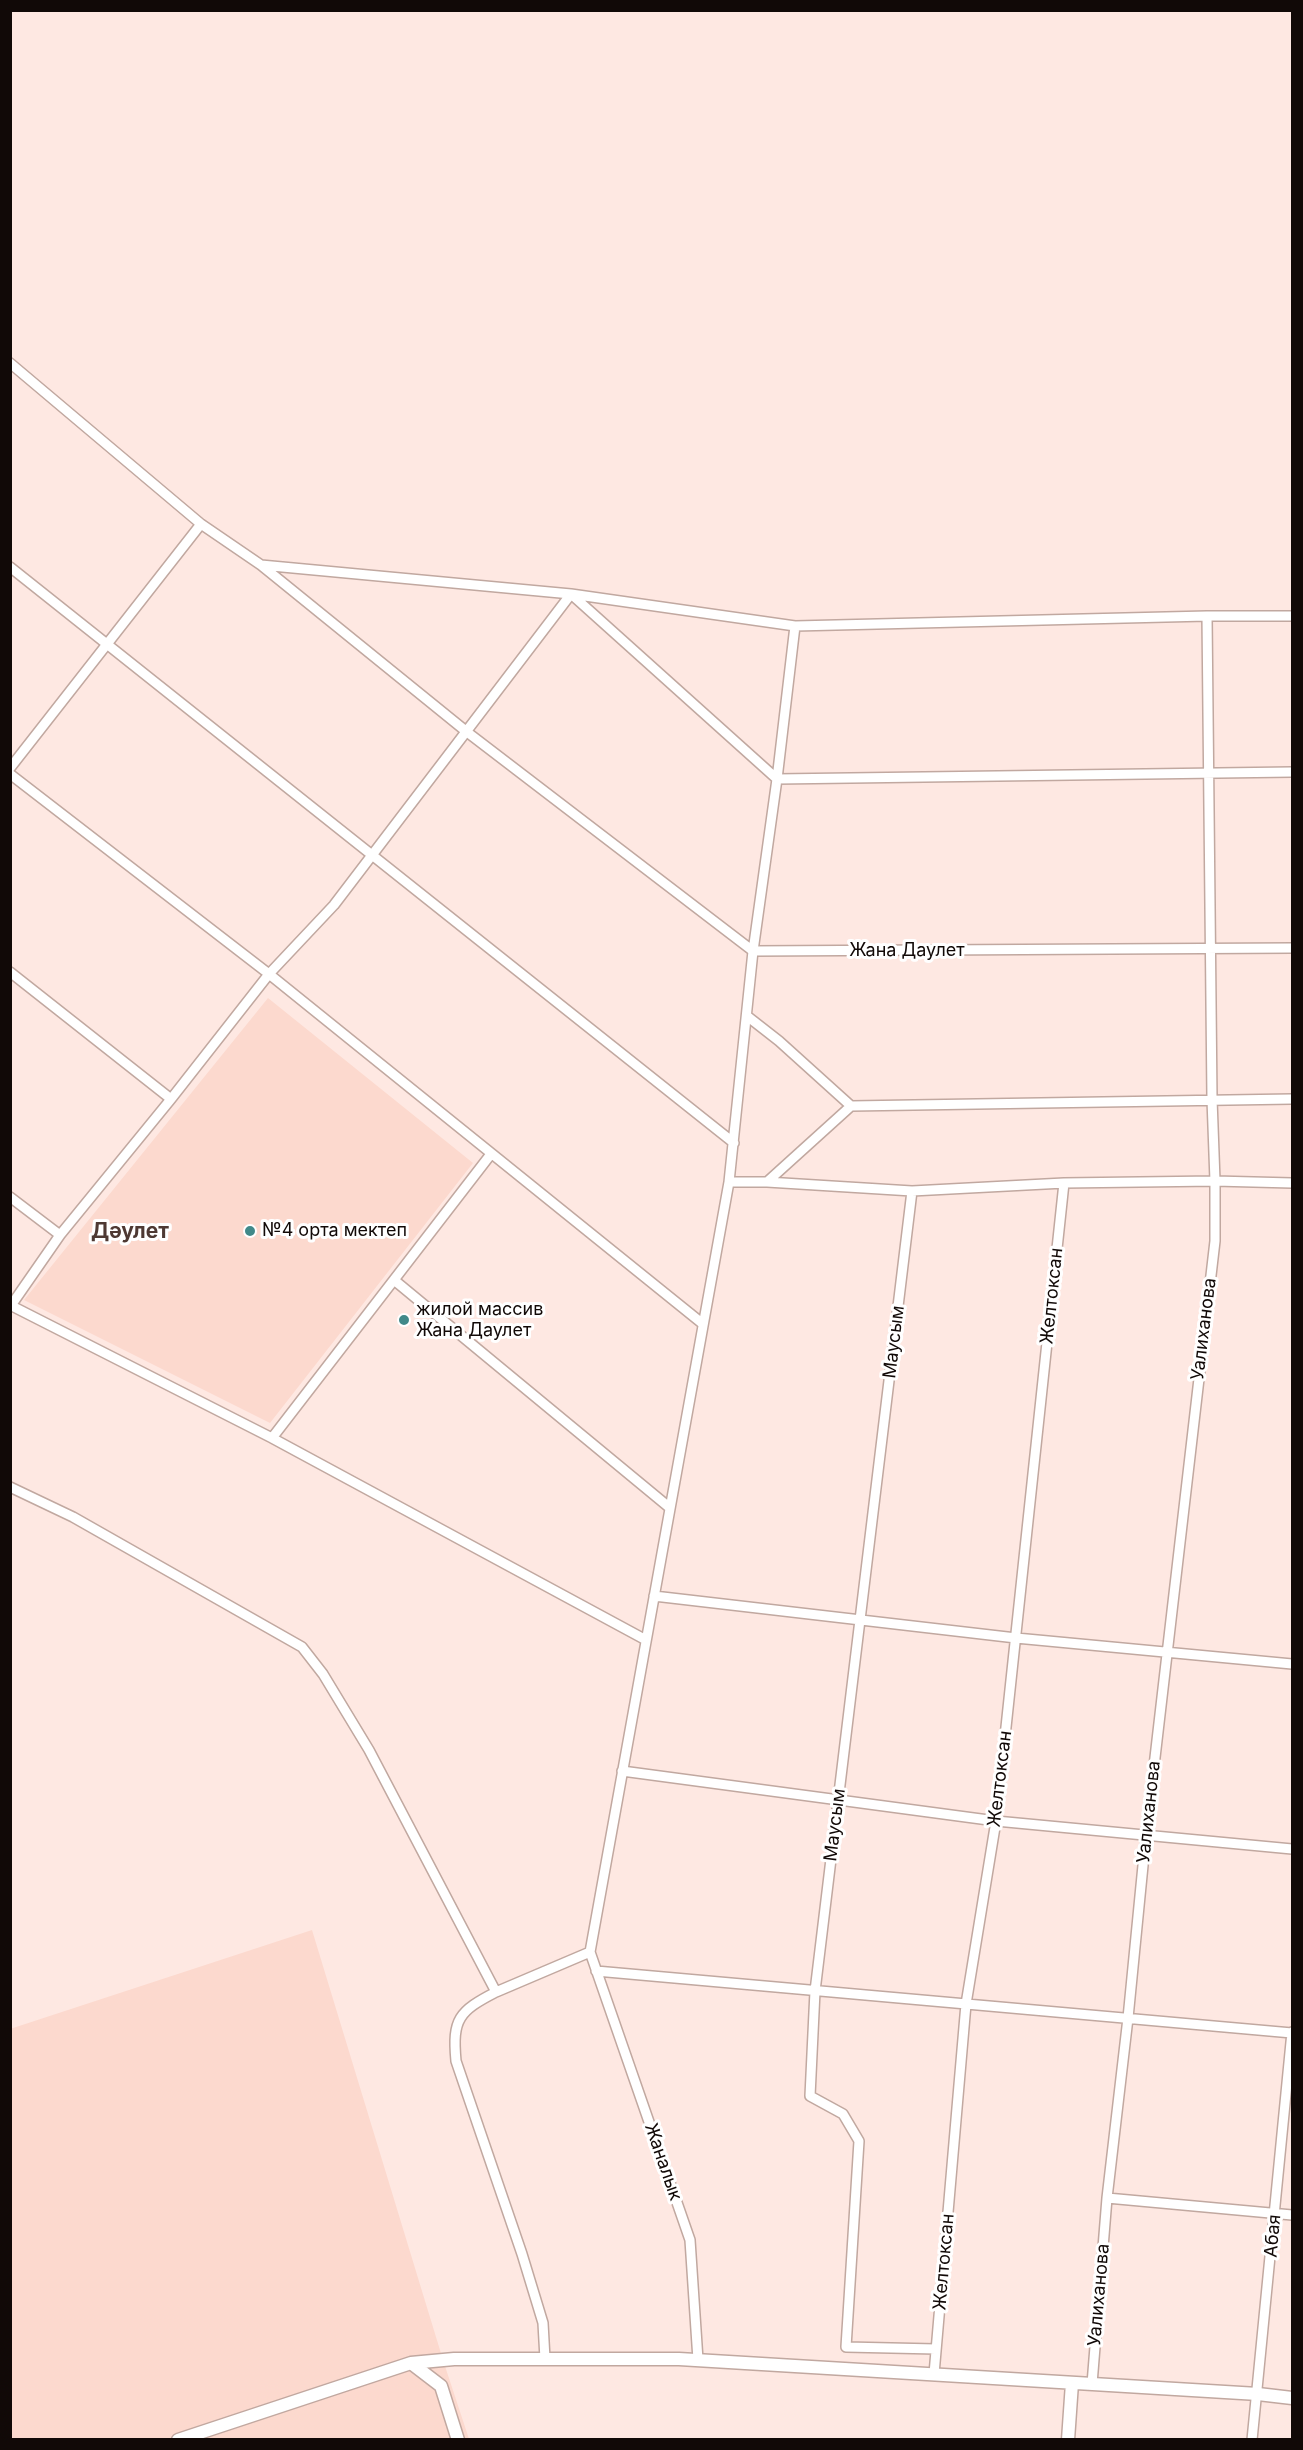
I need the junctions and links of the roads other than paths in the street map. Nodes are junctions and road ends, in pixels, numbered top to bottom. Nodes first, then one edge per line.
1 (10, 363) edge
2 (201, 524) junction
3 (261, 565) junction
4 (10, 567) edge
5 (572, 594) junction
6 (1207, 616) junction
7 (1293, 616) edge
8 (795, 626) junction
9 (107, 644) junction
10 (467, 732) junction
11 (10, 768) edge
12 (1293, 772) edge
13 (1209, 773) junction
14 (10, 774) edge
15 (777, 779) junction
16 (373, 855) junction
17 (1293, 948) edge
18 (1210, 950) junction
19 (753, 951) junction
20 (10, 972) edge
21 (269, 975) junction
22 (747, 1016) junction
23 (1212, 1099) junction
24 (1293, 1099) edge
25 (171, 1100) junction
26 (851, 1106) junction
27 (734, 1143) junction
28 (491, 1154) junction
29 (1215, 1181) junction
30 (729, 1182) junction
31 (767, 1182) junction
32 (1064, 1183) junction
33 (1293, 1183) edge
34 (912, 1191) junction
35 (10, 1197) edge
36 (60, 1235) junction
37 (394, 1280) junction
38 (11, 1306) edge
39 (703, 1324) junction
40 (272, 1438) junction
41 (10, 1487) edge
42 (670, 1508) junction
43 (654, 1596) junction
44 (860, 1619) junction
45 (1016, 1638) junction
46 (646, 1640) junction
47 (1167, 1652) junction
48 (1293, 1664) edge
49 (622, 1771) junction
50 (838, 1799) junction
51 (996, 1821) junction
52 (1146, 1835) junction
53 (1293, 1849) edge
54 (590, 1952) junction
55 (596, 1971) junction
56 (815, 1991) junction
57 (496, 1992) junction
58 (966, 2004) junction
59 (1128, 2018) junction
60 (1292, 2033) edge
61 (1107, 2198) junction
62 (1275, 2213) junction
63 (1293, 2215) edge
64 (936, 2349) junction
65 (545, 2359) junction
66 (698, 2360) junction
67 (411, 2363) junction
68 (934, 2374) junction
69 (1072, 2383) junction
70 (1092, 2384) junction
71 (1258, 2394) junction
72 (1293, 2398) edge
73 (178, 2439) edge
74 (458, 2439) edge
75 (1068, 2439) edge
76 (1252, 2439) edge

1 - 2 street
2 - 3 street
2 - 9 street
3 - 5 street
3 - 10 street
4 - 9 street
5 - 8 street
5 - 10 street
5 - 15 street
6 - 7 street
6 - 8 street
6 - 13 street, Уалиханова
8 - 15 street
9 - 11 street
9 - 16 street
10 - 16 street
10 - 19 street
12 - 13 street
13 - 15 street
13 - 18 street, Уалиханова
14 - 21 street
15 - 19 street
16 - 21 street
16 - 27 street
17 - 18 street, Жана Даулет
18 - 19 street, Жана Даулет
18 - 23 street, Уалиханова
19 - 22 street
20 - 25 street
21 - 25 street
21 - 28 street
22 - 26 street
22 - 27 street
23 - 24 street
23 - 26 street
23 - 29 street, Уалиханова
25 - 36 street
26 - 31 street
27 - 30 street
28 - 37 street
28 - 39 street
29 - 32 street
29 - 33 street
29 - 47 street, Уалиханова
30 - 31 street
30 - 39 street
31 - 34 street
32 - 34 street
32 - 45 street, Желтоксан
34 - 44 street, Маусым
35 - 36 street
36 - 38 street
37 - 40 street
37 - 42 street
38 - 40 street
39 - 42 street
40 - 46 street
41 - 57 street
42 - 43 street
43 - 44 street
43 - 46 street
44 - 45 street
44 - 50 street, Маусым
45 - 47 street
45 - 51 street, Желтоксан
46 - 49 street
47 - 48 street
47 - 52 street, Уалиханова
49 - 50 street
49 - 54 street
50 - 51 street
50 - 56 street, Маусым
51 - 52 street
51 - 58 street, Желтоксан
52 - 53 street
52 - 59 street, Уалиханова
54 - 55 street, Жаналык
54 - 57 street
55 - 56 street
55 - 66 street, Жаналык
56 - 58 street
56 - 64 street, Маусым
57 - 65 street
58 - 59 street
58 - 64 street, Желтоксан
59 - 60 street
59 - 61 street, Уалиханова
60 - 62 street, Абая
61 - 62 street
61 - 70 street, Уалиханова
62 - 63 street
62 - 71 street, Абая
64 - 68 street, Желтоксан
65 - 66 street
65 - 67 street
66 - 68 street
67 - 73 street
67 - 74 street
68 - 69 street
69 - 70 street
69 - 75 street
70 - 71 street
71 - 72 street
71 - 76 street, Абая

